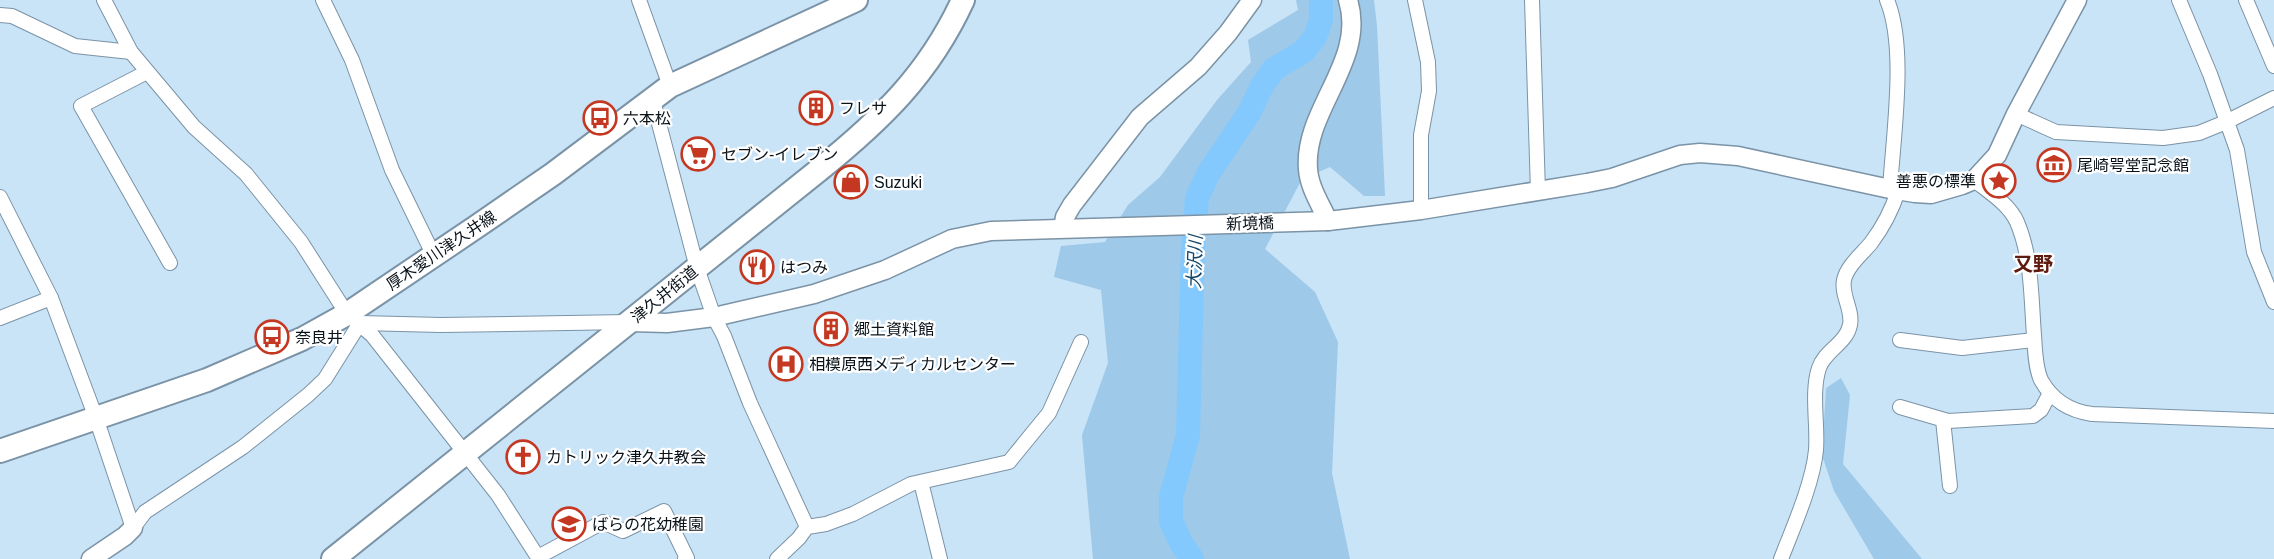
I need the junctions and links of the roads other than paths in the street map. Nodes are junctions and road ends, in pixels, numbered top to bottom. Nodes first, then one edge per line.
1 (104, 0) edge
2 (323, 0) edge
3 (639, 0) edge
4 (856, 0) edge
5 (963, 0) edge
6 (1252, 0) edge
7 (1348, 0) edge
8 (1415, 0) edge
9 (1532, 0) edge
10 (1887, 0) edge
11 (2077, 0) edge
12 (2179, 0) edge
13 (2246, 0) edge
14 (0, 15) edge
15 (131, 52) junction
16 (2274, 66) edge
17 (147, 72) junction
18 (661, 91) junction
19 (2274, 98) edge
20 (2016, 114) junction
21 (2226, 122) junction
22 (1974, 180) junction
23 (1894, 190) junction
24 (1538, 192) junction
25 (0, 198) edge
26 (1421, 210) junction
27 (1324, 221) junction
28 (1063, 228) junction
29 (434, 256) junction
30 (170, 263) dead end
31 (697, 268) junction
32 (51, 298) junction
33 (2274, 302) edge
34 (714, 317) junction
35 (0, 318) edge
36 (354, 319) junction
37 (630, 322) junction
38 (1900, 340) dead end
39 (2034, 340) junction
40 (1082, 342) dead end
41 (2050, 393) junction
42 (1900, 407) dead end
43 (96, 418) junction
44 (1943, 420) junction
45 (2274, 421) edge
46 (0, 451) edge
47 (465, 453) junction
48 (921, 482) junction
49 (1950, 486) dead end
50 (807, 527) junction
51 (133, 528) junction
52 (538, 558) edge
53 (91, 559) edge
54 (333, 559) edge
55 (685, 559) edge
56 (777, 559) edge
57 (940, 559) edge
58 (1781, 559) edge

1 - 15 street
2 - 29 street
3 - 18 street
4 - 18 main road, 厚木愛川津久井線
5 - 31 main road, 津久井街道
6 - 28 street
7 - 27 street
8 - 26 street
9 - 24 street
10 - 23 street
11 - 20 street
12 - 21 street
13 - 16 street
14 - 15 street
15 - 17 street
17 - 30 street
17 - 36 street
18 - 29 main road, 厚木愛川津久井線
18 - 31 street
19 - 21 street
20 - 21 street
20 - 22 street
21 - 33 street
22 - 23 street, 新境橋
22 - 39 street
23 - 24 street, 新境橋
23 - 58 street
24 - 26 street, 新境橋
25 - 32 street
26 - 27 street, 新境橋
27 - 28 street, 新境橋
28 - 34 street, 新境橋
29 - 36 main road, 厚木愛川津久井線
31 - 34 street
31 - 37 main road, 津久井街道
32 - 35 street
32 - 43 street
34 - 37 street, 新境橋
34 - 50 street
36 - 37 street
36 - 43 main road, 厚木愛川津久井線
36 - 47 street
36 - 51 street
37 - 47 main road, 津久井街道
38 - 39 street
39 - 41 street
40 - 48 street
41 - 44 street
41 - 45 street
42 - 44 street
43 - 46 main road, 厚木愛川津久井線
43 - 51 street
44 - 49 street
47 - 52 street
47 - 54 main road, 津久井街道
48 - 50 street
48 - 57 street
50 - 56 street
51 - 53 street
52 - 55 street

